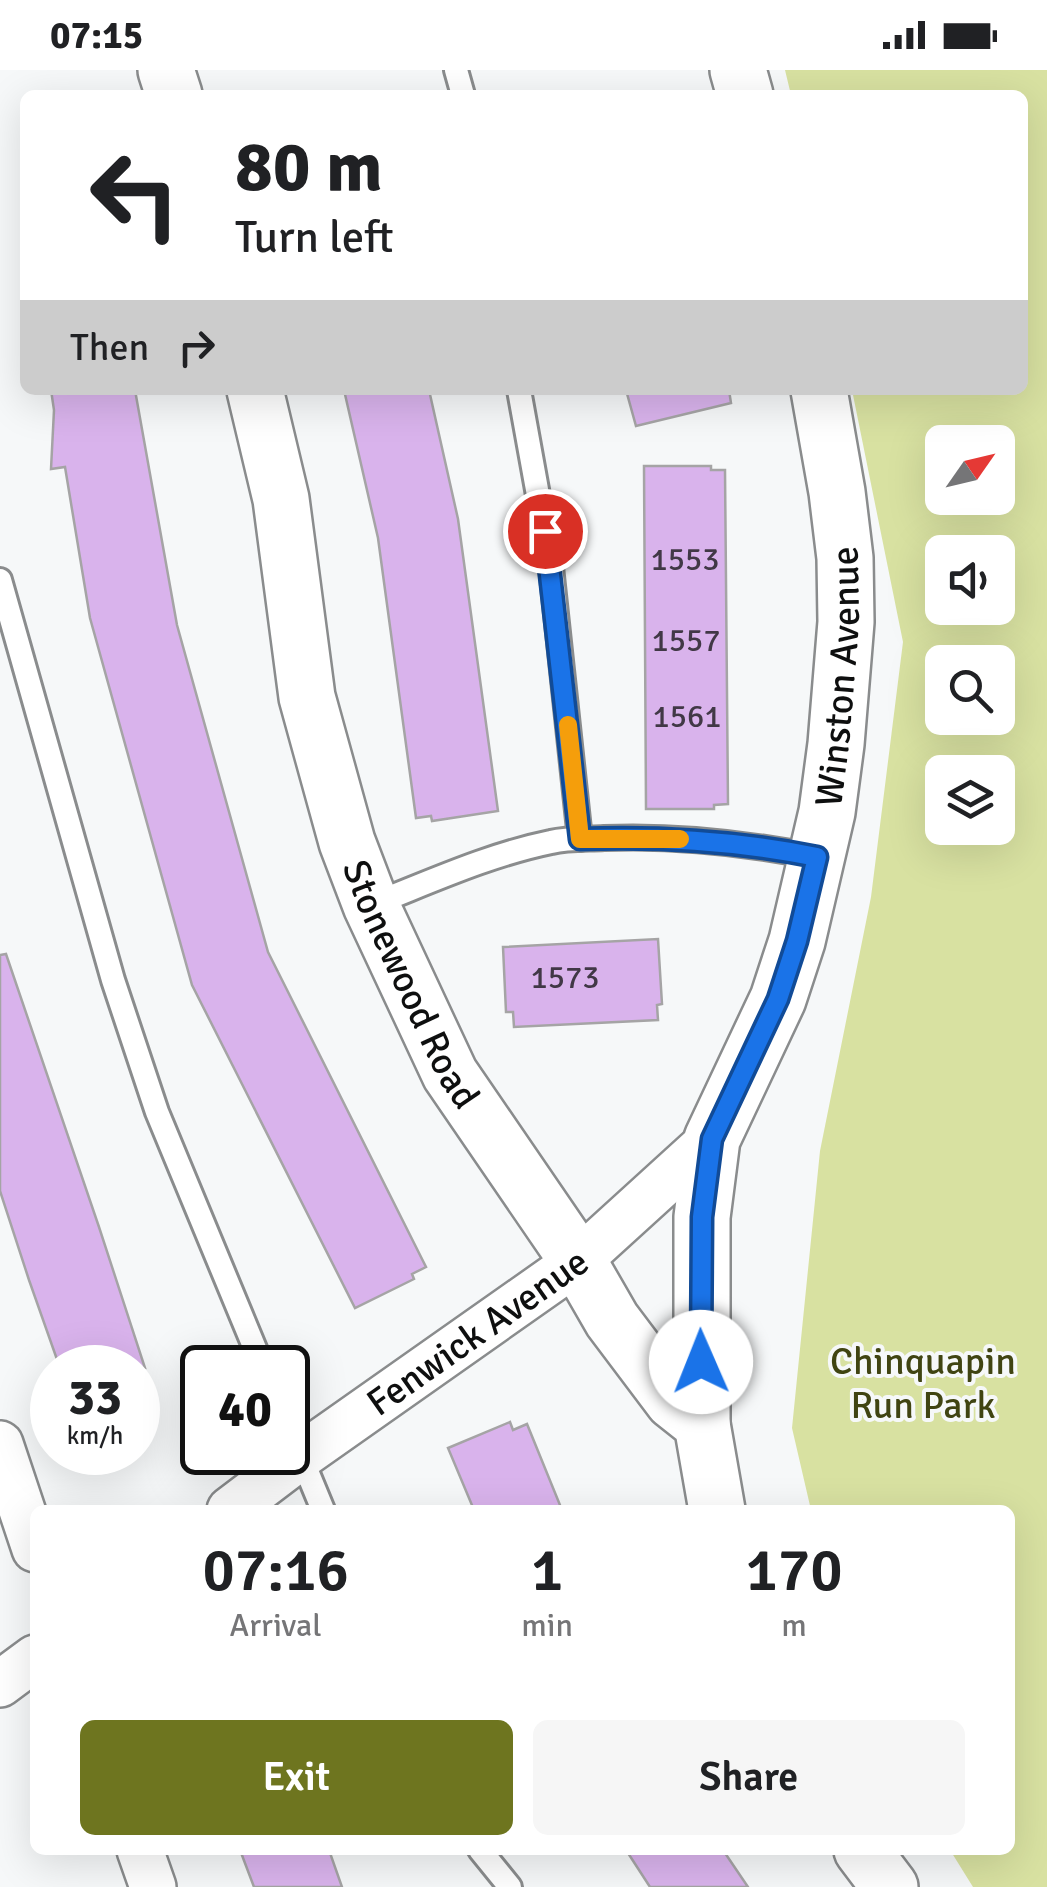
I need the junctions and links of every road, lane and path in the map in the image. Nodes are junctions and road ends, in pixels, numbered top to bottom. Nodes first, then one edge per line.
1 (256, 395) edge
2 (520, 395) edge
3 (820, 395) edge
4 (0, 580) edge
5 (580, 839) junction
6 (817, 857) junction
7 (370, 905) junction
8 (712, 1139) junction
9 (578, 1261) junction
10 (253, 1345) edge
11 (702, 1424) junction
12 (310, 1430) edge
13 (0, 1444) edge
14 (262, 1475) edge
15 (308, 1475) edge
16 (235, 1505) edge
17 (321, 1505) edge
18 (716, 1505) edge
19 (30, 1534) edge
20 (30, 1662) edge
21 (0, 1684) edge
22 (142, 1855) edge
23 (484, 1855) edge
24 (866, 1855) edge
25 (153, 1887) edge
26 (510, 1887) edge
27 (890, 1887) edge

1 - 7 street, Stonewood Road
2 - 5 lane
3 - 6 street, Winston Avenue
4 - 10 lane
5 - 6 lane
5 - 7 lane
6 - 8 street, Winston Avenue
7 - 9 street, Stonewood Road
8 - 9 street, Fenwick Avenue
8 - 11 street, Winston Avenue
9 - 11 street, Stonewood Road
9 - 12 street, Fenwick Avenue
11 - 18 street
13 - 19 street
14 - 16 street, Fenwick Avenue
15 - 17 lane
20 - 21 street
22 - 25 street
23 - 26 lane
24 - 27 street

